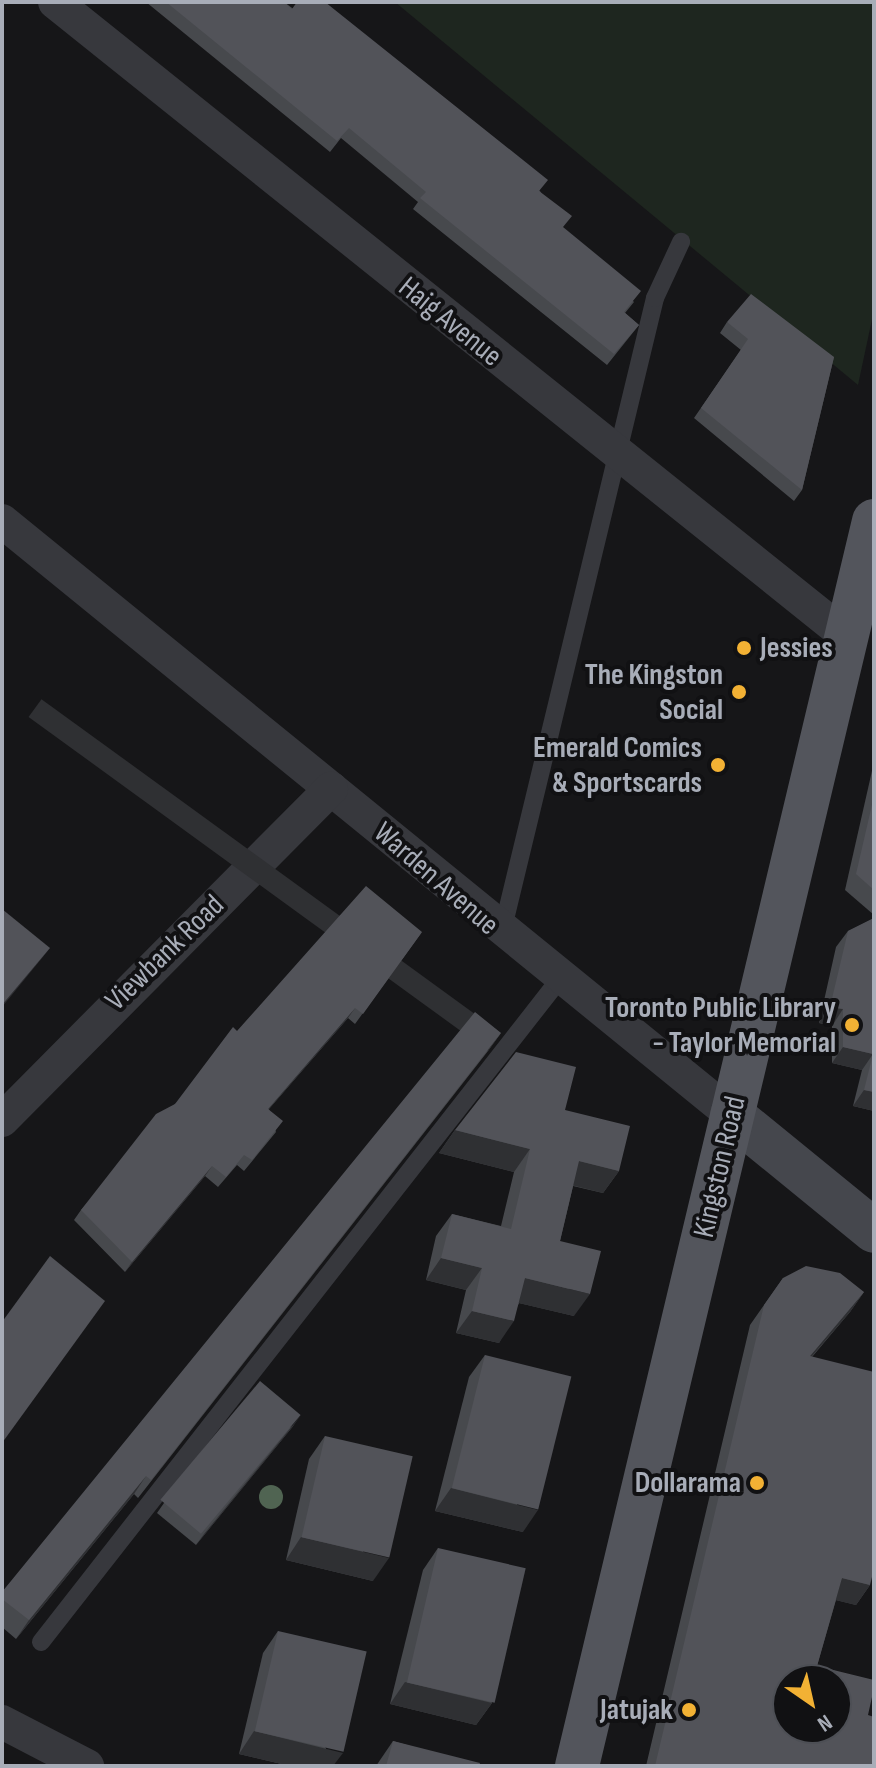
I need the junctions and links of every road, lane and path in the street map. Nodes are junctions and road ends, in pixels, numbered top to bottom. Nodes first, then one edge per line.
1 (55, 2) edge
2 (681, 242) dead end
3 (614, 455) junction
4 (2, 521) edge
5 (874, 521) edge
6 (848, 637) junction
7 (331, 789) junction
8 (501, 935) junction
9 (559, 980) junction
10 (732, 1115) junction
11 (2, 1120) edge
12 (874, 1231) edge
13 (41, 1642) dead end
14 (2, 1722) edge
15 (87, 1766) edge
16 (577, 1766) edge

1 - 3 street, Haig Avenue
2 - 3 lane
3 - 6 street, Haig Avenue
3 - 8 lane
4 - 7 street, Warden Avenue
5 - 6 main road, Kingston Road
6 - 10 main road, Kingston Road
7 - 8 street, Warden Avenue
7 - 11 street, Viewbank Road
8 - 9 street, Warden Avenue
9 - 10 street, Warden Avenue
9 - 13 lane
10 - 12 main road, Warden Avenue
10 - 16 main road, Kingston Road
14 - 15 street

